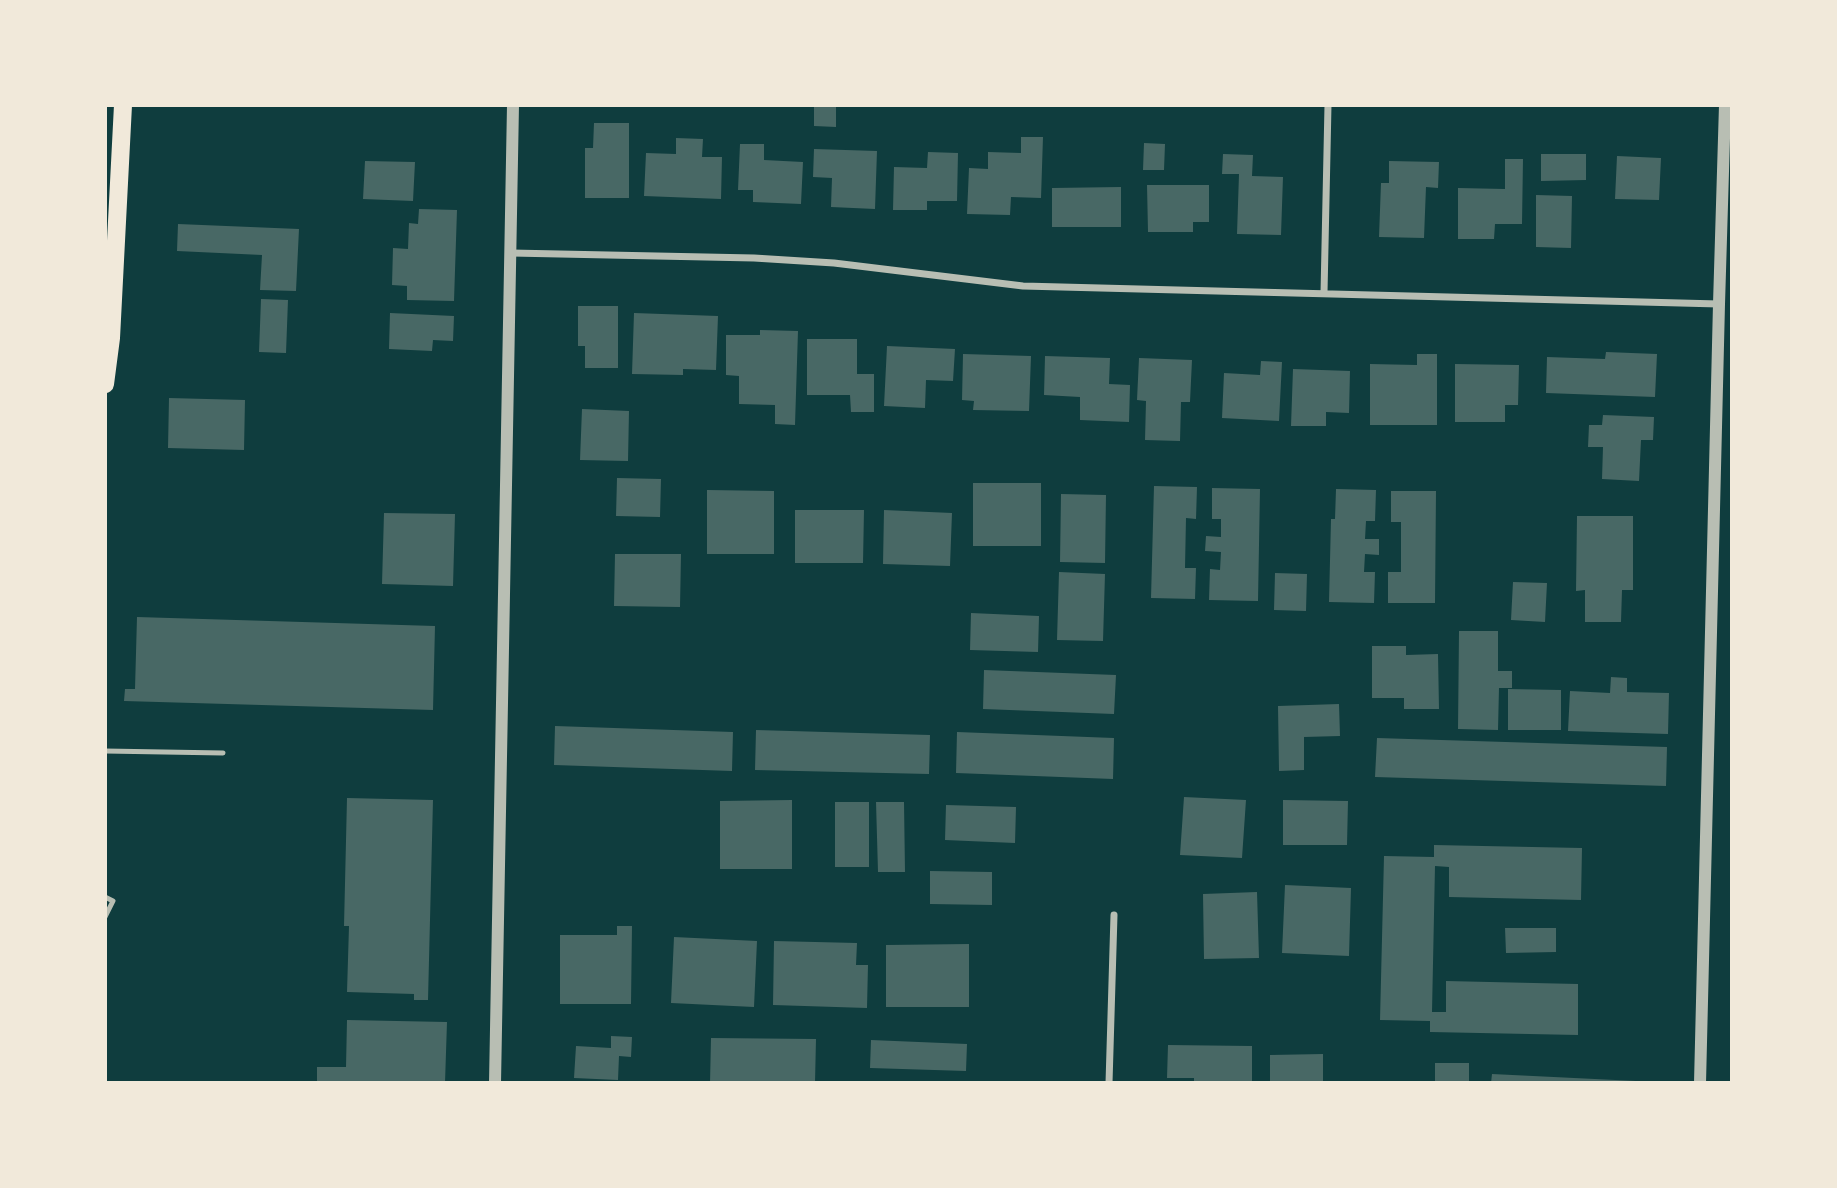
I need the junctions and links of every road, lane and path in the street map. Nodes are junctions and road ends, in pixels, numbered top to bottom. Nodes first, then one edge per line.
1 (123, 105) edge
2 (501, 105) edge
3 (513, 105) edge
4 (1328, 105) edge
5 (1725, 105) edge
6 (511, 253) junction
7 (1324, 293) junction
8 (1719, 304) junction
9 (105, 384) edge
10 (105, 751) edge
11 (223, 753) dead end
12 (105, 897) edge
13 (1114, 915) dead end
14 (105, 917) edge
15 (495, 1083) edge
16 (1109, 1083) edge
17 (1700, 1083) edge

1 - 9 main road
2 - 3 street
3 - 6 street
4 - 7 street
5 - 8 street
6 - 7 street
6 - 15 street
7 - 8 street
8 - 17 street
10 - 11 lane
12 - 14 lane
13 - 16 street

